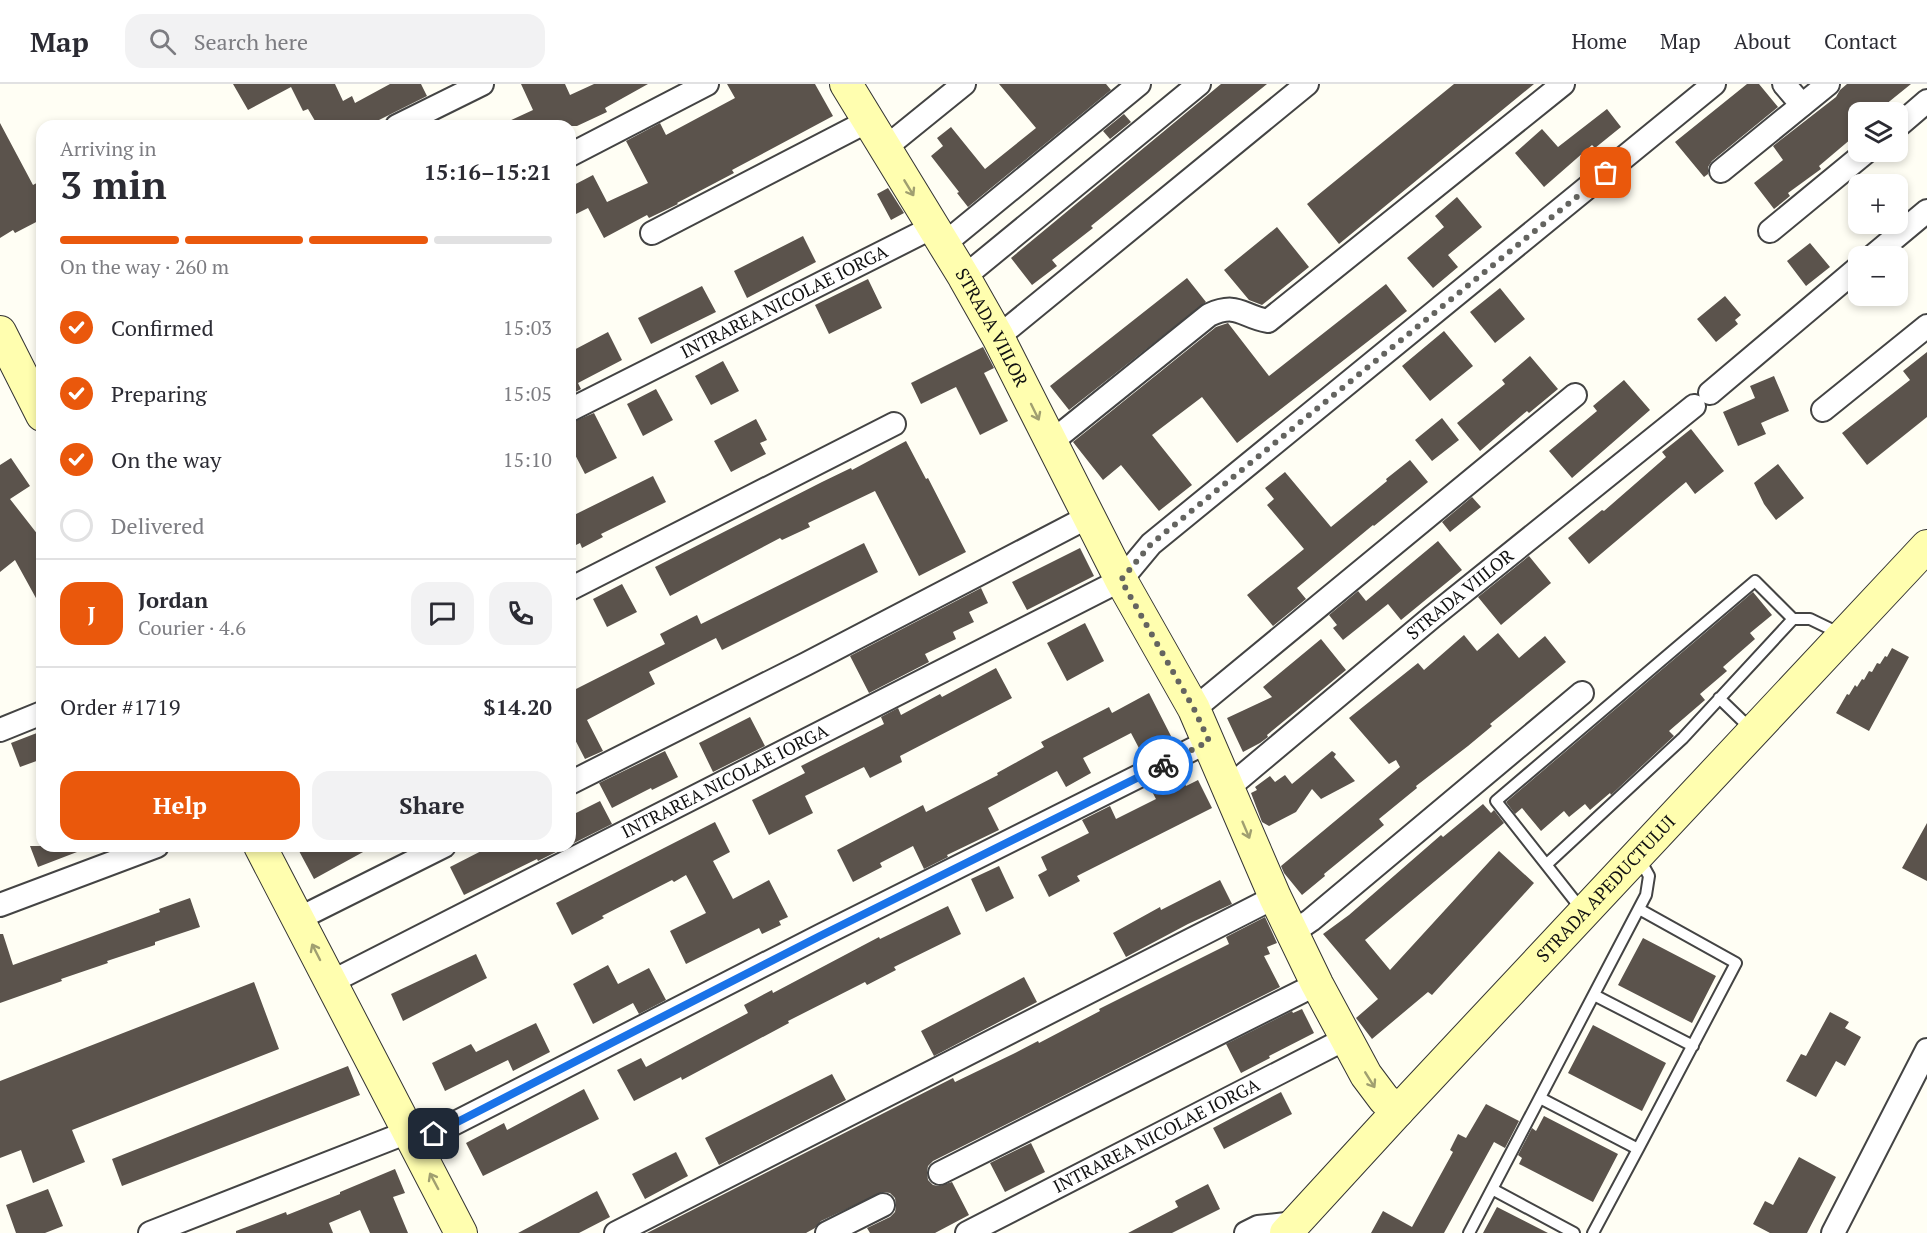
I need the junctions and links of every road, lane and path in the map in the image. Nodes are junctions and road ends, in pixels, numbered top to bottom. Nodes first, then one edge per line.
1 (482, 84) edge
2 (707, 84) edge
3 (846, 84) edge
4 (964, 84) edge
5 (1139, 84) edge
6 (1199, 84) edge
7 (1307, 84) edge
8 (1563, 84) edge
9 (1714, 84) edge
10 (1784, 84) edge
11 (1828, 84) edge
12 (1927, 101) edge
13 (1802, 105) junction
14 (1908, 117) edge
15 (409, 120) edge
16 (868, 121) junction
17 (885, 148) junction
18 (576, 152) edge
19 (1854, 162) edge
20 (1721, 171) dead end
21 (1927, 211) edge
22 (1770, 231) dead end
23 (652, 233) dead end
24 (939, 235) junction
25 (1885, 246) edge
26 (1848, 276) edge
27 (964, 277) junction
28 (1927, 326) edge
29 (0, 332) edge
30 (998, 337) junction
31 (1575, 394) dead end
32 (36, 398) edge
33 (576, 407) edge
34 (1822, 410) dead end
35 (894, 424) dead end
36 (1050, 443) junction
37 (1088, 517) junction
38 (1927, 546) edge
39 (1121, 580) junction
40 (576, 586) edge
41 (1793, 619) junction
42 (1844, 635) junction
43 (1582, 693) dead end
44 (1719, 698) junction
45 (1194, 709) junction
46 (36, 715) edge
47 (0, 730) edge
48 (1754, 731) junction
49 (1209, 741) junction
50 (576, 780) edge
51 (1228, 788) junction
52 (141, 852) edge
53 (263, 852) edge
54 (432, 852) edge
55 (1637, 855) junction
56 (1547, 864) junction
57 (1275, 897) junction
58 (0, 905) edge
59 (1639, 909) junction
60 (1584, 912) junction
61 (298, 919) junction
62 (1292, 933) junction
63 (331, 982) junction
64 (1317, 984) junction
65 (1594, 995) junction
66 (1347, 1038) junction
67 (1693, 1046) junction
68 (1927, 1050) edge
69 (1540, 1098) junction
70 (1398, 1111) junction
71 (411, 1138) junction
72 (1638, 1149) junction
73 (940, 1173) dead end
74 (1492, 1189) junction
75 (883, 1205) dead end
76 (1291, 1228) edge
77 (150, 1233) edge
78 (461, 1233) edge
79 (616, 1233) edge
80 (827, 1233) edge
81 (967, 1233) edge
82 (1246, 1233) edge
83 (1469, 1233) edge
84 (1575, 1233) edge
85 (1593, 1233) edge
86 (1833, 1233) edge

1 - 15 street
2 - 18 street
3 - 16 street, STRADA VIILOR
4 - 17 street
5 - 24 street, INTRAREA NICOLAE IORGA
6 - 27 street
7 - 30 street
8 - 36 street
9 - 39 street
10 - 13 street
11 - 13 street
12 - 14 street
13 - 20 street
16 - 17 street, STRADA VIILOR
16 - 23 street
17 -> 24 street, STRADA VIILOR
19 - 22 street
21 - 25 street
24 - 27 street, STRADA VIILOR
24 - 33 street, INTRAREA NICOLAE IORGA
26 - 51 street, STRADA VIILOR
27 - 30 street, STRADA VIILOR
28 - 34 street
29 - 32 street
30 -> 36 street, STRADA VIILOR
31 - 45 street
35 - 40 street
36 - 37 street, STRADA VIILOR
37 - 39 street, STRADA VIILOR
37 - 50 street
38 - 42 street, STRADA APEDUCTULUI
39 - 45 street, STRADA VIILOR
39 - 63 street, INTRAREA NICOLAE IORGA
41 - 42 lane
41 - 44 lane
41 - 56 lane
42 - 48 street, STRADA APEDUCTULUI
43 - 62 street
44 - 48 lane
44 - 56 lane
45 - 49 street, STRADA VIILOR
46 - 47 street
48 - 55 street, STRADA APEDUCTULUI
49 - 51 street, STRADA VIILOR
49 - 71 street
51 -> 57 street, STRADA VIILOR
52 - 58 street
53 - 61 street
54 - 61 street
55 - 59 lane
55 - 60 street, STRADA APEDUCTULUI
56 - 60 lane
57 - 62 street, STRADA VIILOR
57 - 79 street
59 - 65 lane
59 - 67 lane
60 - 70 street, STRADA APEDUCTULUI
63 -> 61 street
62 - 64 street, STRADA VIILOR
63 - 71 street
64 - 66 street, STRADA VIILOR
64 - 73 street
65 - 67 lane
65 - 69 lane
66 -> 70 street, STRADA VIILOR
66 - 81 street, INTRAREA NICOLAE IORGA
67 - 72 lane
68 - 86 street
69 - 72 lane
69 - 74 lane
70 - 76 street, STRADA APEDUCTULUI
71 - 77 street
78 -> 71 street
72 - 85 lane
74 - 83 lane
74 - 84 lane
75 - 80 street
76 - 82 street

